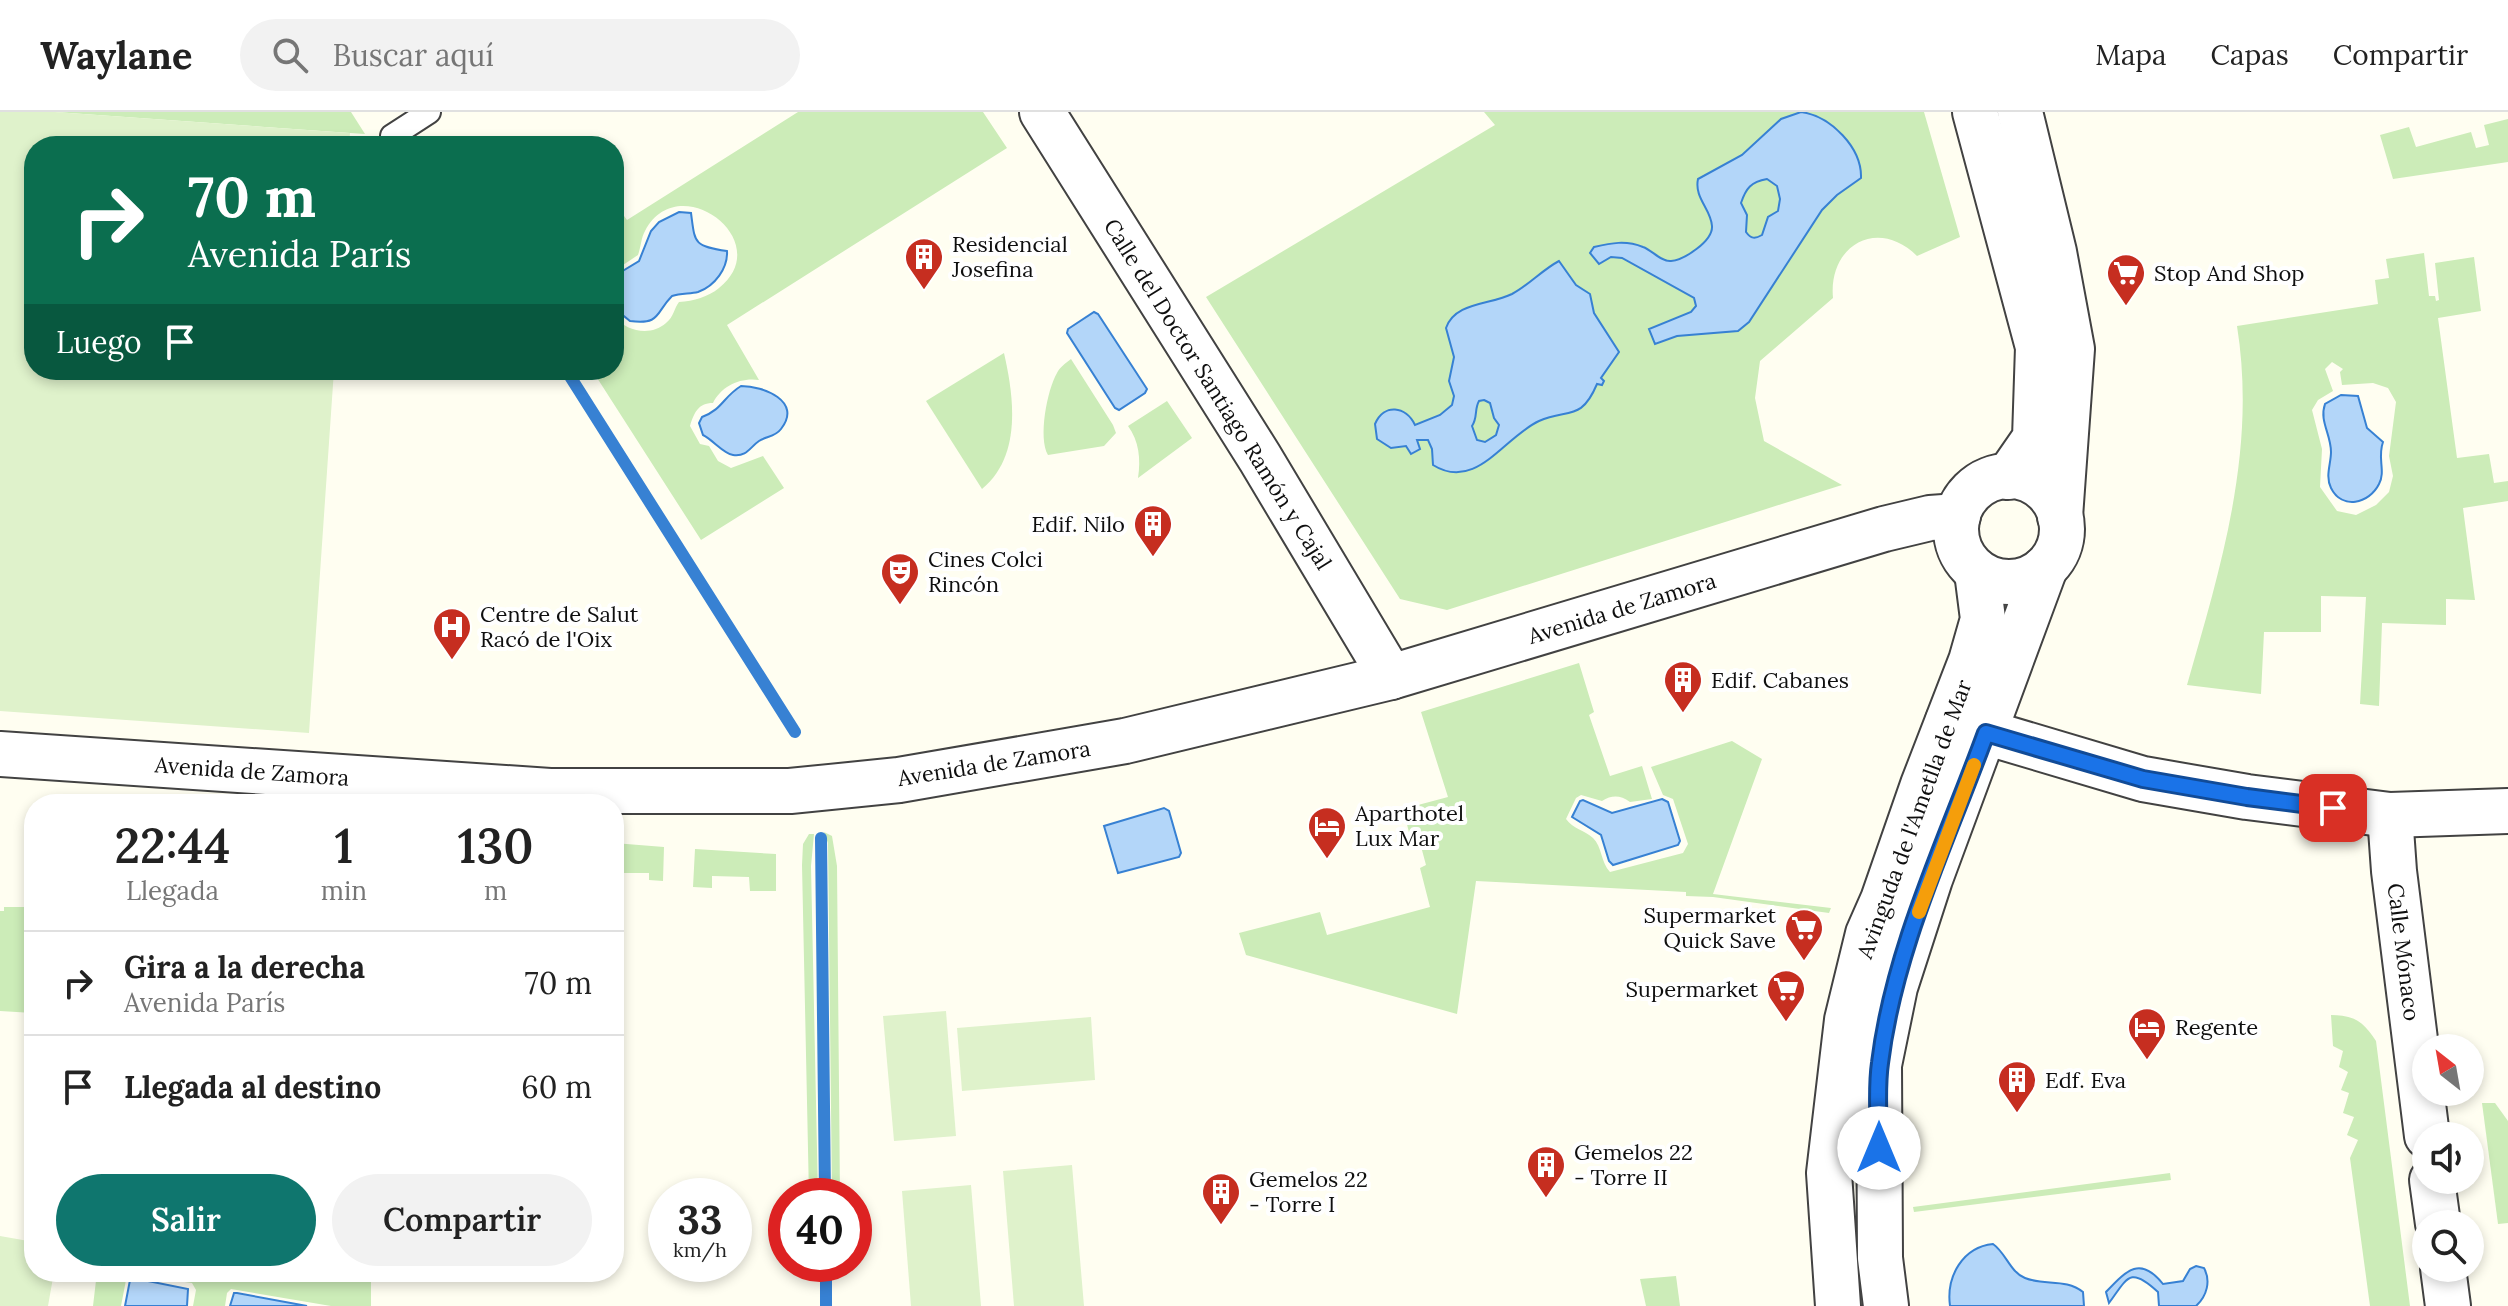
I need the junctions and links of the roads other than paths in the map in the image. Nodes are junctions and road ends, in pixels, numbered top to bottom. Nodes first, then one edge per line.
1 (429, 112) edge
2 (1042, 112) edge
3 (1975, 112) edge
4 (2020, 112) edge
5 (392, 136) dead end
6 (2008, 477) junction
7 (1958, 516) junction
8 (2060, 517) junction
9 (2045, 568) junction
10 (1977, 572) junction
11 (1391, 677) junction
12 (1967, 727) junction
13 (0, 754) edge
14 (2508, 811) edge
15 (2390, 815) junction
16 (2425, 1122) edge
17 (2445, 1282) edge
18 (1838, 1306) edge
19 (1886, 1306) edge
20 (2448, 1306) edge

1 - 5 lane
2 - 11 street, Calle del Doctor Santiago Ramón y Cajal
3 - 6 street
4 - 8 street
6 - 7 street
6 - 8 street
7 - 10 street
7 - 11 street, Avenida de Zamora
8 - 9 street
9 - 10 street
9 - 12 street, Avinguda de l'Ametlla de Mar
10 - 12 street, Avinguda de l'Ametlla de Mar
11 - 13 street, Avenida de Zamora
12 - 15 street
12 - 18 street, Avinguda de l'Ametlla de Mar
12 - 19 street, Avinguda de l'Ametlla de Mar
14 - 15 street
15 - 16 street, Calle Mónaco
17 - 20 street

